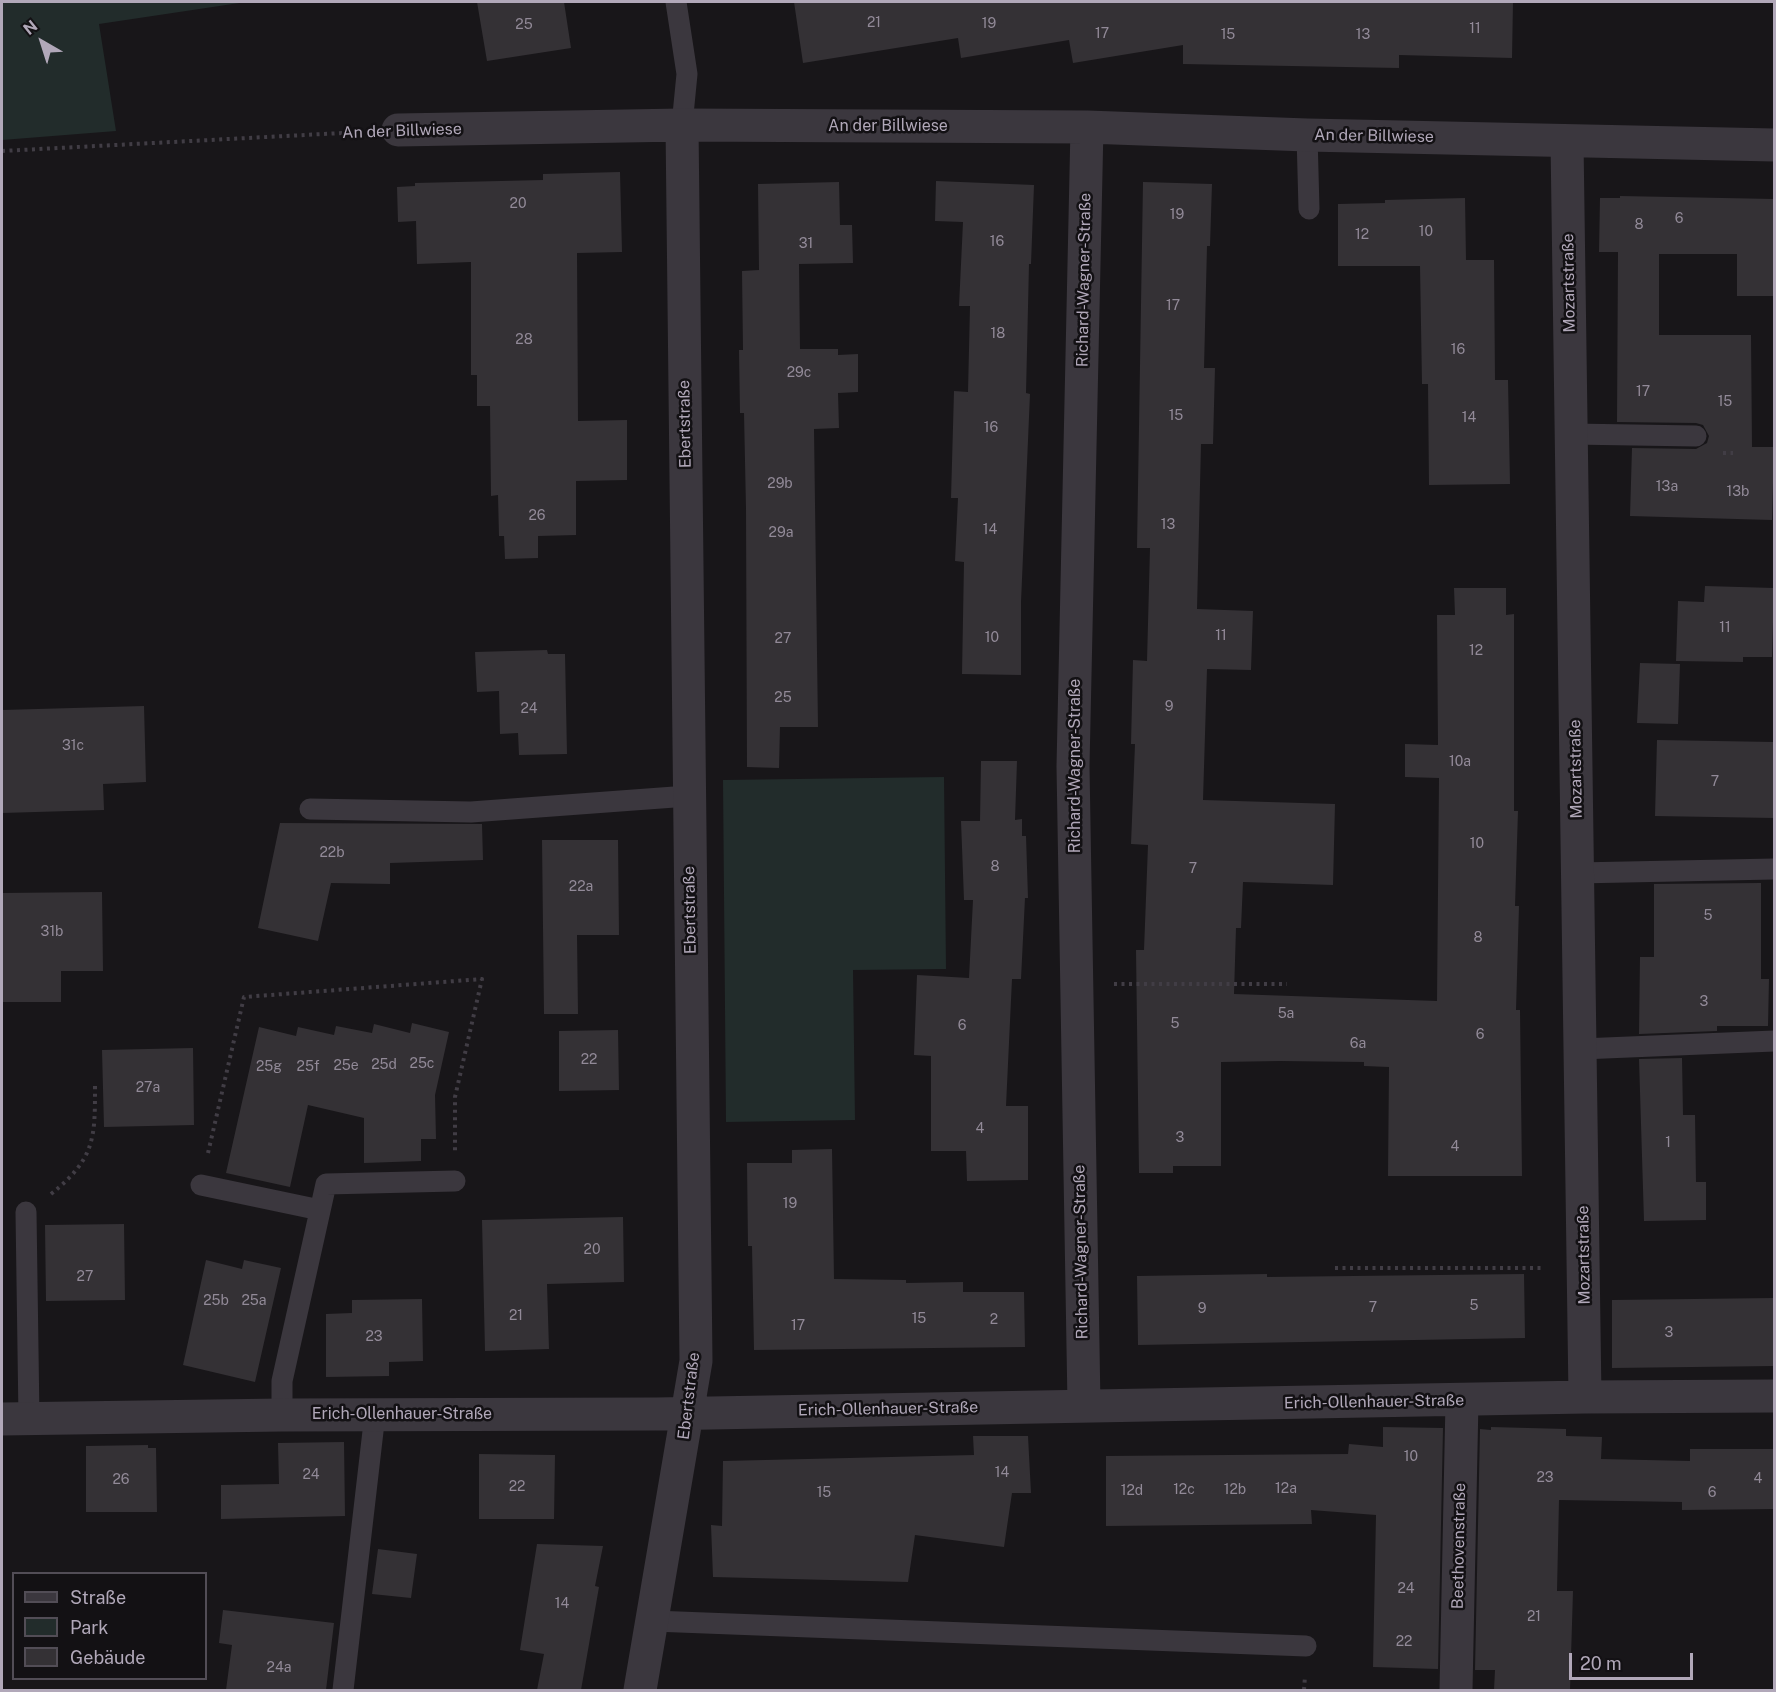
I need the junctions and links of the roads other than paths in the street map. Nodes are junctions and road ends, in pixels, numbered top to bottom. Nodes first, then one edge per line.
1 (676, 2) edge
2 (682, 125) junction
3 (1087, 127) junction
4 (398, 130) road end
5 (1307, 135) junction
6 (1567, 141) junction
7 (1774, 145) edge
8 (1309, 209) dead end
9 (1571, 434) junction
10 (1696, 436) dead end
11 (688, 796) junction
12 (310, 809) dead end
13 (1774, 869) edge
14 (1577, 873) junction
15 (1774, 1041) edge
16 (1581, 1049) junction
17 (454, 1182) road end
18 (201, 1185) road end
19 (321, 1209) junction
20 (26, 1212) road end
21 (1774, 1396) edge
22 (1585, 1397) junction
23 (1462, 1401) junction
24 (1084, 1405) junction
25 (375, 1414) junction
26 (688, 1414) junction
27 (282, 1415) junction
28 (15, 1419) edge
29 (653, 1621) junction
30 (1306, 1646) dead end
31 (343, 1690) edge
32 (640, 1690) edge
33 (1456, 1690) edge

1 - 2 lane
2 - 3 street, An der Billwiese
2 - 4 street, An der Billwiese
2 - 11 street, Ebertstraße
3 - 5 street, An der Billwiese
3 - 24 street, Richard-Wagner-Straße
5 - 6 street, An der Billwiese
5 - 8 lane
6 - 7 street, An der Billwiese
6 - 9 street, Mozartstraße
9 - 10 lane
9 - 14 street, Mozartstraße
11 - 12 lane
11 - 26 street, Ebertstraße
13 - 14 lane
14 - 16 street, Mozartstraße
15 - 16 lane
16 - 22 street, Mozartstraße
17 - 19 lane
18 - 19 lane
19 - 27 lane
20 - 28 lane
21 - 22 street, Erich-Ollenhauer-Straße
22 - 23 street, Erich-Ollenhauer-Straße
23 - 24 street, Erich-Ollenhauer-Straße
23 - 33 street, Beethovenstraße
24 - 26 street, Erich-Ollenhauer-Straße
25 - 26 street, Erich-Ollenhauer-Straße
25 - 27 street, Erich-Ollenhauer-Straße
25 - 31 lane
26 - 29 street, Ebertstraße
27 - 28 street, Erich-Ollenhauer-Straße
29 - 30 lane
29 - 32 street, Ebertstraße

